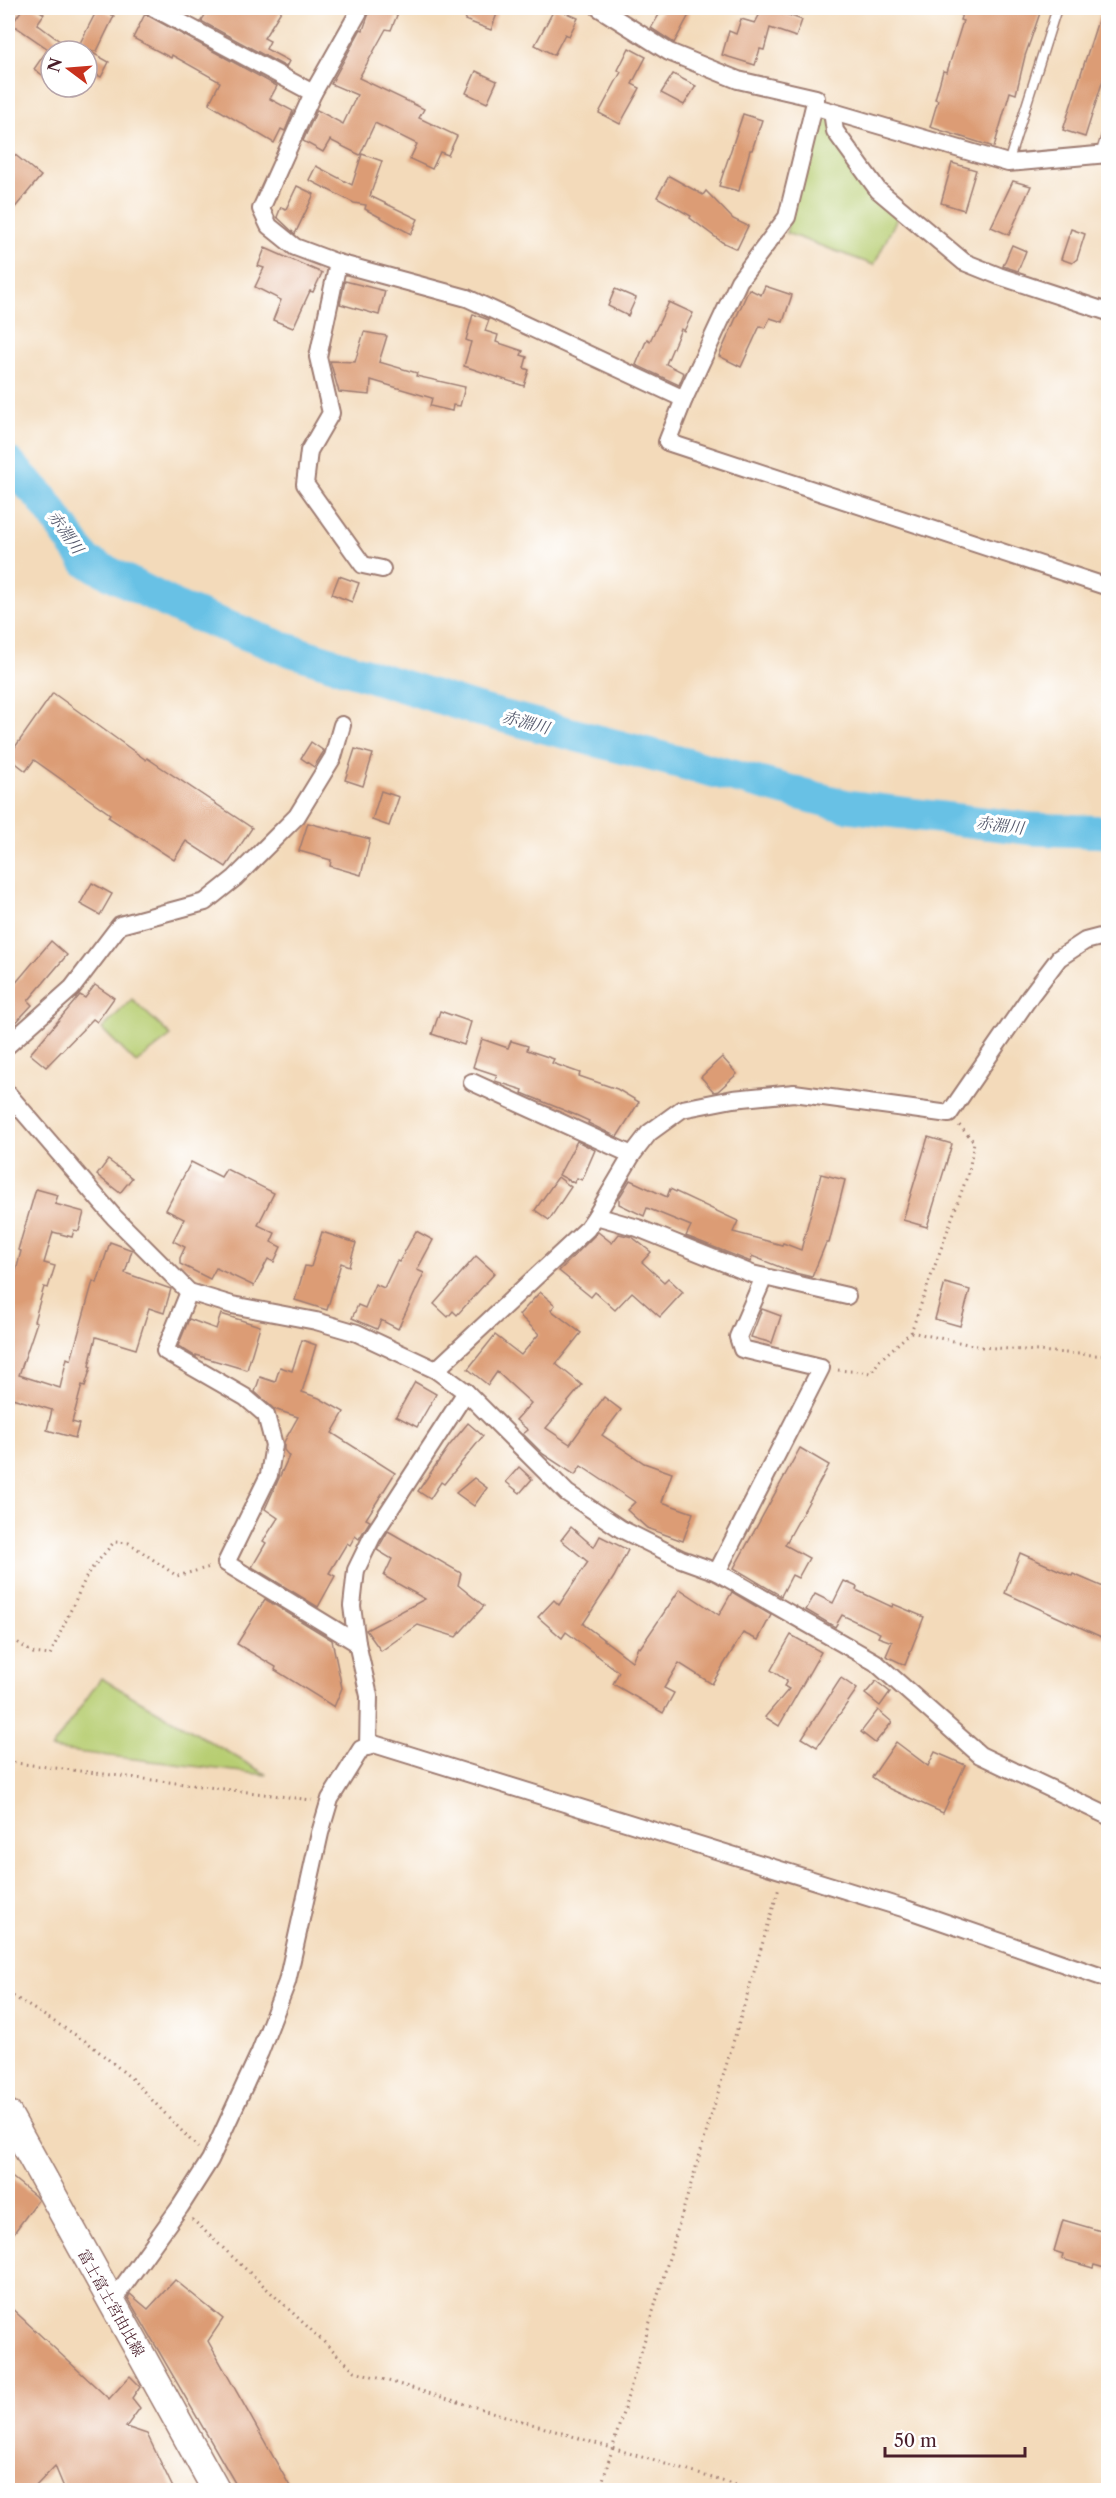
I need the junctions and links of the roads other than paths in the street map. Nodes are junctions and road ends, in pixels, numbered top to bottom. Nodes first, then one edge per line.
1 (153, 8) edge
2 (361, 8) edge
3 (599, 8) edge
4 (1057, 8) edge
5 (313, 93) junction
6 (814, 107) junction
7 (832, 112) junction
8 (1108, 129) edge
9 (1104, 155) edge
10 (1008, 163) junction
11 (338, 263) junction
12 (1108, 312) edge
13 (684, 399) junction
14 (382, 569) dead end
15 (1108, 587) edge
16 (342, 725) dead end
17 (1108, 935) edge
18 (8, 1044) edge
19 (472, 1082) dead end
20 (8, 1094) edge
21 (632, 1155) junction
22 (596, 1216) junction
23 (764, 1277) junction
24 (189, 1292) junction
25 (847, 1296) dead end
26 (436, 1370) junction
27 (466, 1392) junction
28 (717, 1572) junction
29 (357, 1643) junction
30 (368, 1747) junction
31 (1108, 1816) edge
32 (1108, 1979) edge
33 (8, 2114) edge
34 (111, 2303) junction
35 (216, 2490) edge

1 - 5 street
2 - 5 street
3 - 6 street
4 - 10 lane
5 - 11 street
6 - 7 street
6 - 13 street
7 - 10 street
7 - 12 street
8 - 9 lane
9 - 10 street
11 - 13 street
11 - 14 street
13 - 15 street
16 - 18 street
17 - 21 street
19 - 21 street
20 - 24 street
21 - 22 street
22 - 23 street
22 - 26 street
23 - 25 street
23 - 28 street
24 - 26 street
24 - 29 street
26 - 27 street
27 - 28 street
27 - 29 street
28 - 31 street
29 - 30 street
30 - 32 street
30 - 34 street
33 - 34 main road, 富士富士宮由比線
34 - 35 main road, 富士富士宮由比線

